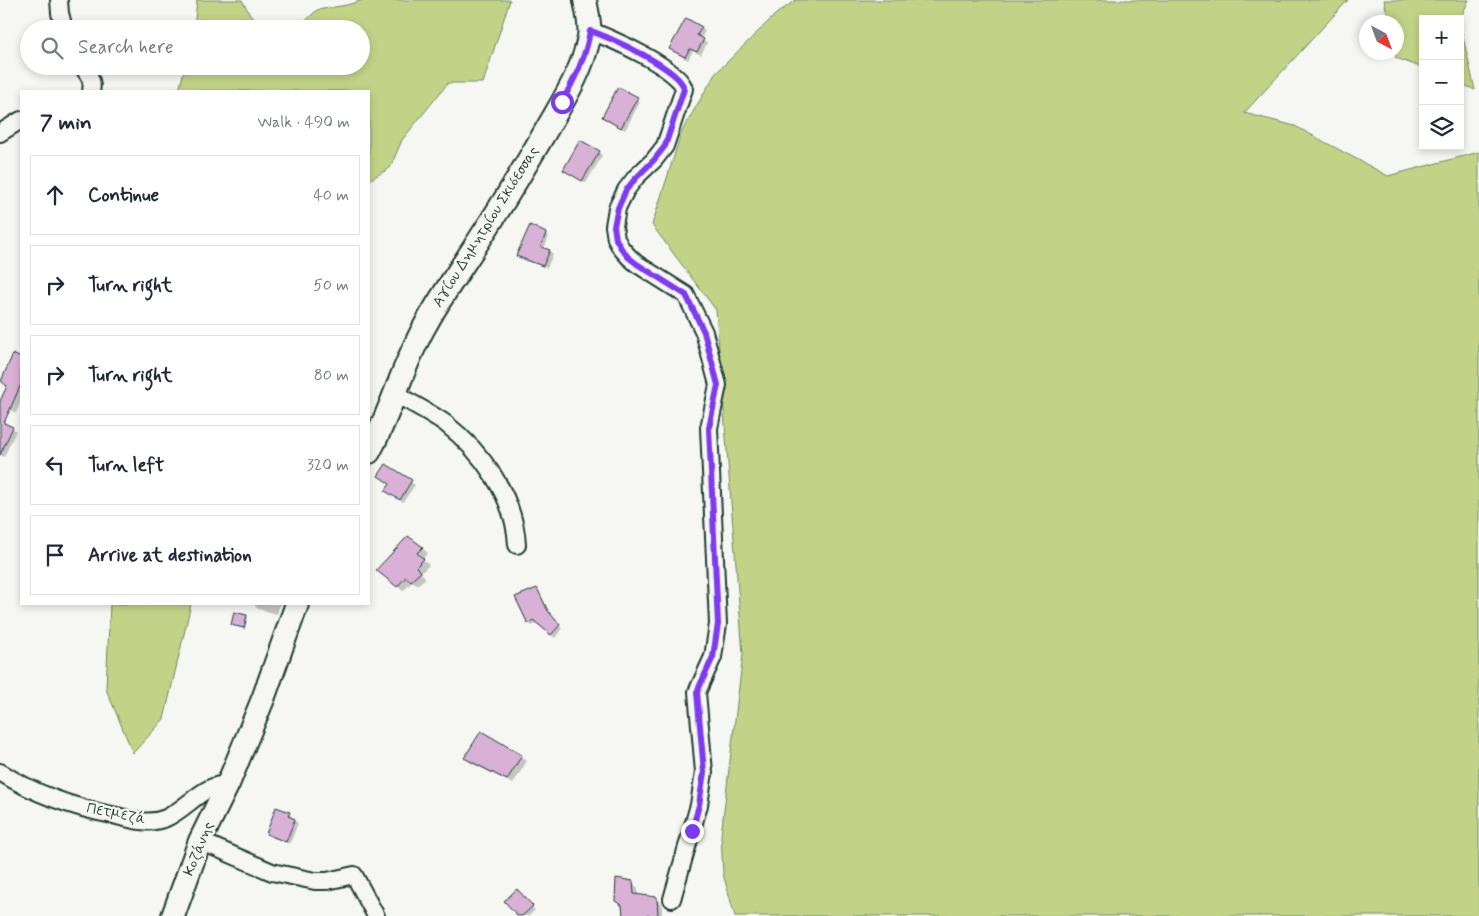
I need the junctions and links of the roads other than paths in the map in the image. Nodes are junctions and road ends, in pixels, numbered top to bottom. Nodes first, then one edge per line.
1 (59, 0) edge
2 (585, 0) edge
3 (62, 20) edge
4 (590, 31) junction
5 (88, 75) edge
6 (91, 90) edge
7 (20, 121) edge
8 (0, 133) edge
9 (395, 394) junction
10 (370, 450) edge
11 (517, 545) dead end
12 (297, 605) edge
13 (0, 772) edge
14 (228, 784) junction
15 (200, 841) junction
16 (672, 899) dead end
17 (173, 916) edge
18 (376, 916) edge

1 - 3 street
2 - 4 street, Αγίου Δημητρίου Σκιόεσσας
4 - 9 street, Αγίου Δημητρίου Σκιόεσσας
4 - 16 street
5 - 6 street
7 - 8 street
9 - 10 street, Αγίου Δημητρίου Σκιόεσσας
9 - 11 street
12 - 14 street
13 - 14 street, Πετμεζά
14 - 15 street, Κοζάνης
15 - 17 street, Κοζάνης
15 - 18 street

